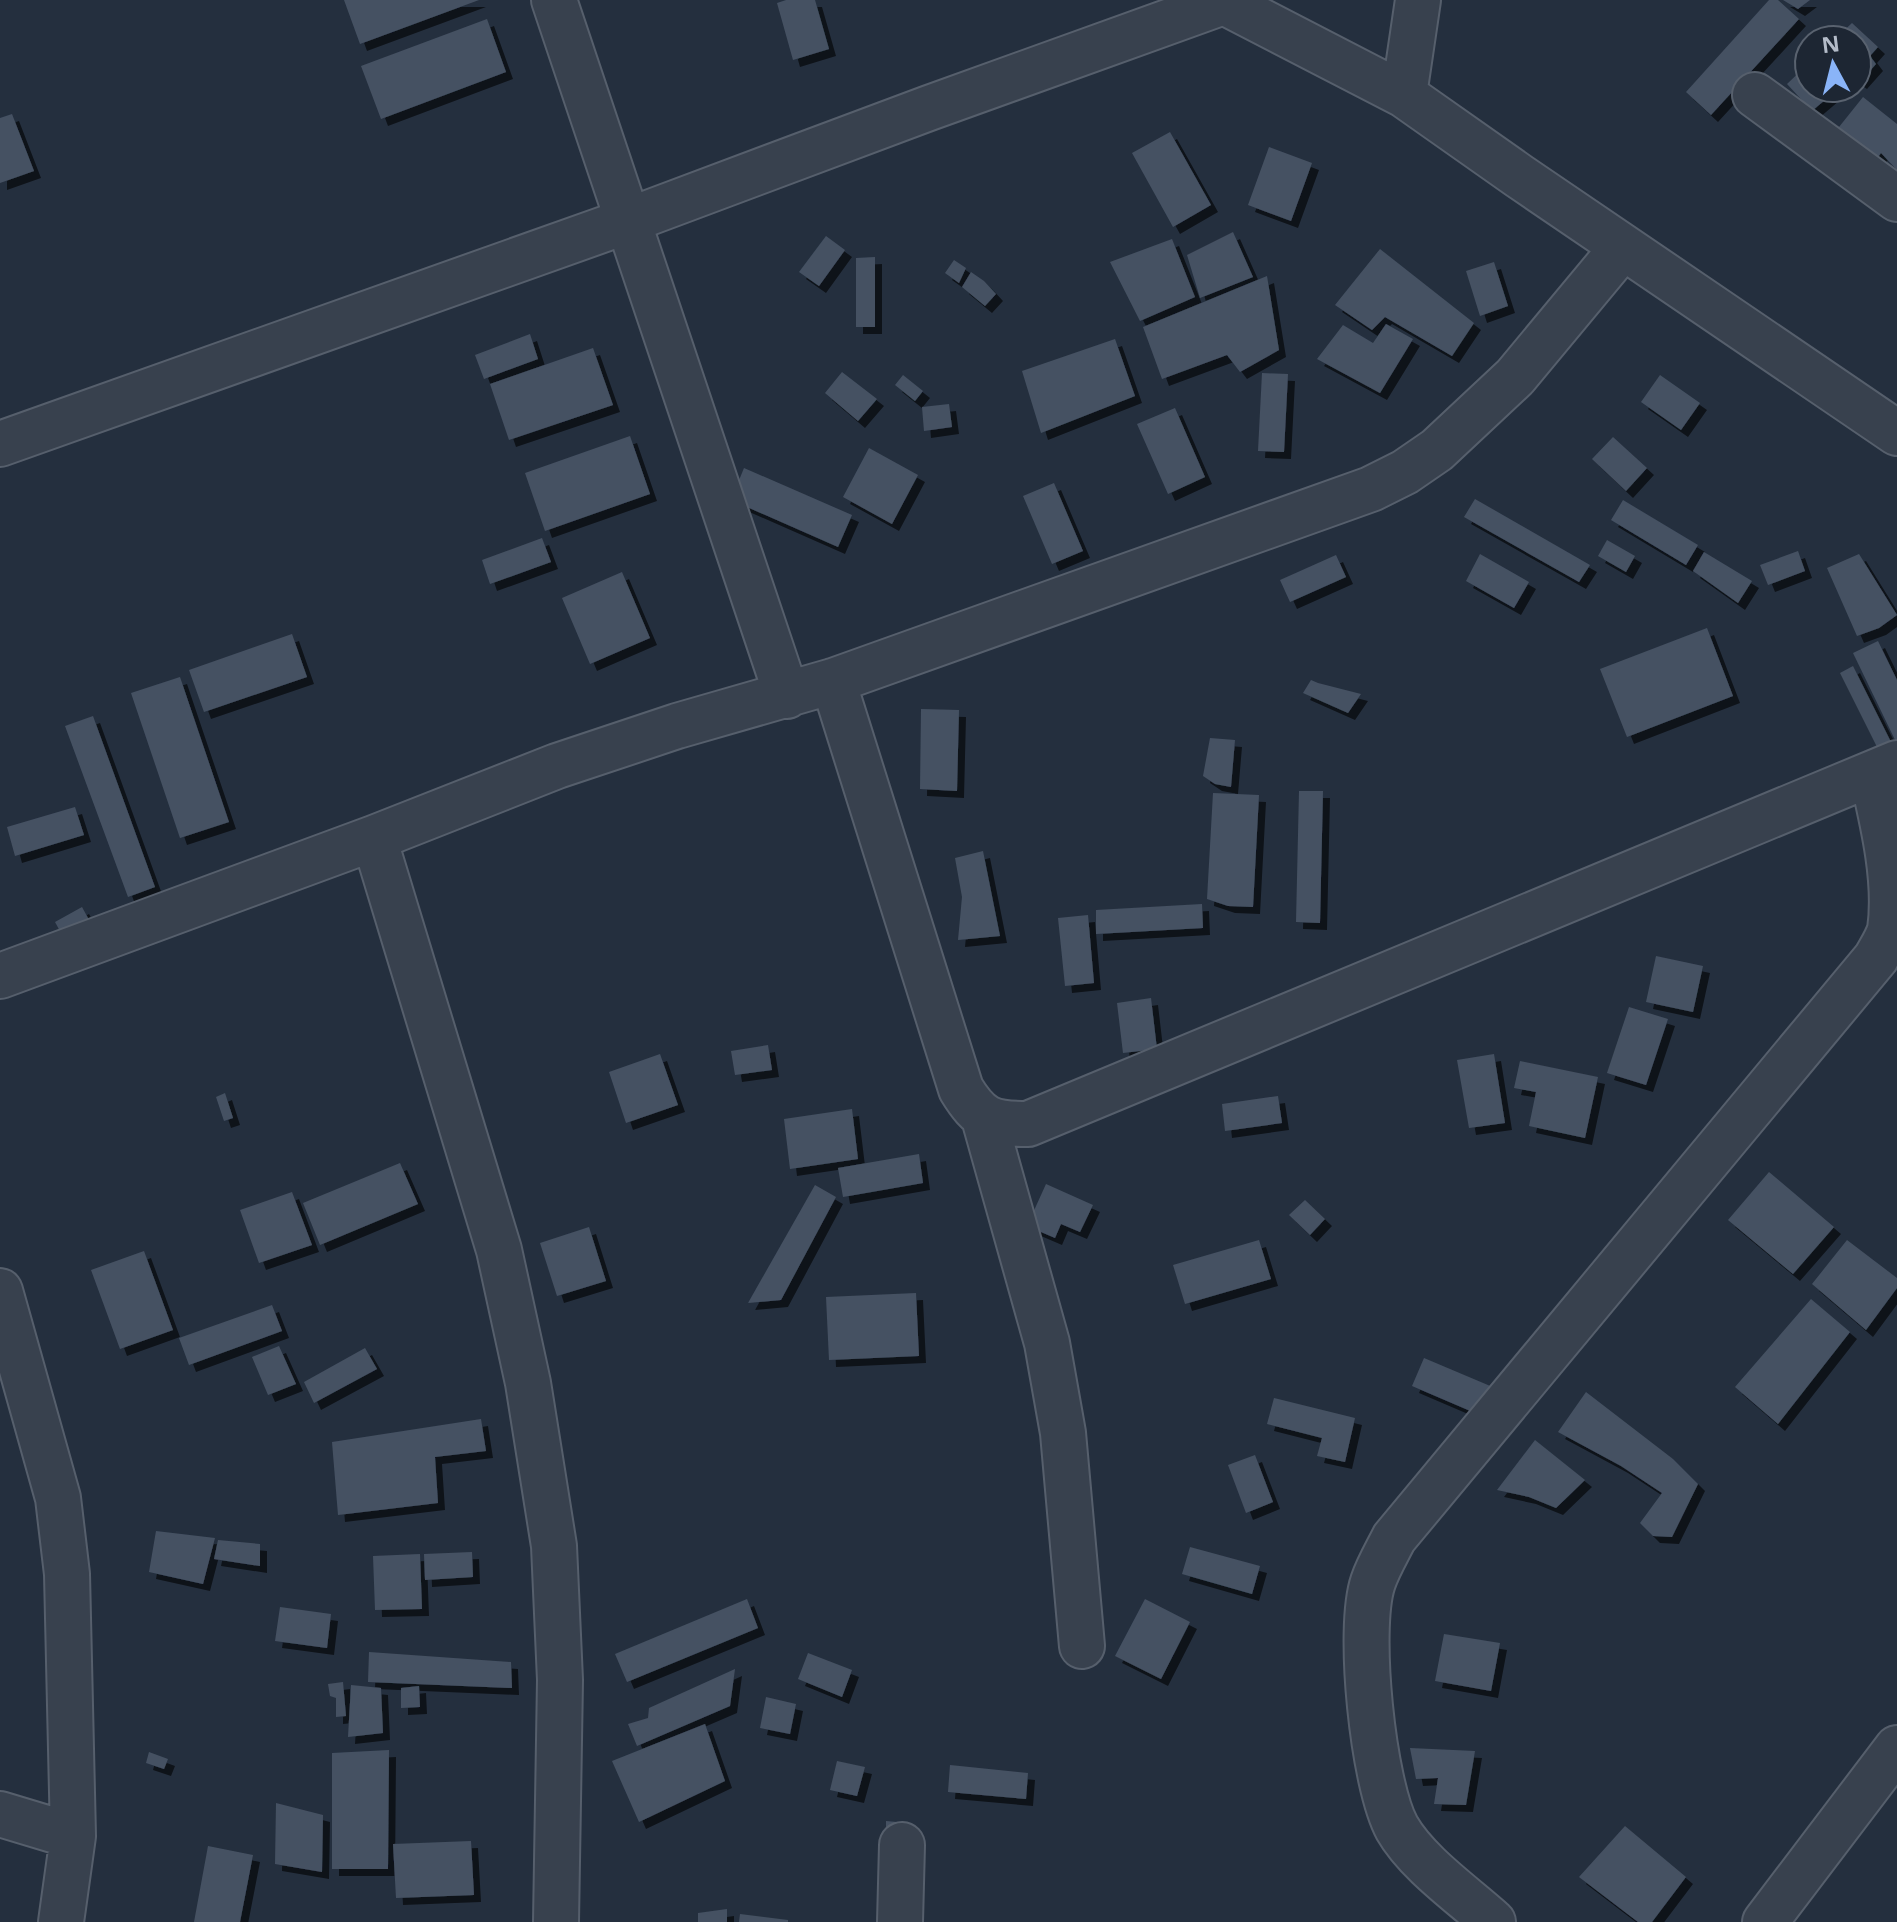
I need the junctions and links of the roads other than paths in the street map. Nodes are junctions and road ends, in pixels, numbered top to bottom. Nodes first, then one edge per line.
1 (554, 0) edge
2 (1418, 0) edge
3 (1226, 1) edge
4 (1404, 95) junction
5 (1755, 95) dead end
6 (1897, 199) edge
7 (627, 221) junction
8 (1623, 247) junction
9 (1897, 433) edge
10 (0, 444) edge
11 (833, 681) junction
12 (787, 696) junction
13 (1884, 769) edge
14 (374, 838) junction
15 (0, 976) edge
16 (984, 1118) junction
17 (0, 1291) edge
18 (1082, 1646) dead end
19 (1897, 1748) edge
20 (0, 1814) edge
21 (73, 1836) junction
22 (902, 1845) dead end
23 (61, 1922) edge
24 (556, 1922) edge
25 (900, 1922) edge
26 (1493, 1922) edge
27 (1765, 1922) edge

1 - 7 street
2 - 4 street
3 - 4 street
3 - 7 street
4 - 8 street
5 - 6 street
7 - 10 street
7 - 12 street
8 - 9 street
8 - 11 street
11 - 12 street
11 - 16 street
12 - 14 street
13 - 16 street
13 - 26 street
14 - 15 street
14 - 24 street
16 - 18 street
17 - 21 street
19 - 27 street
20 - 21 street
21 - 23 street
22 - 25 street

